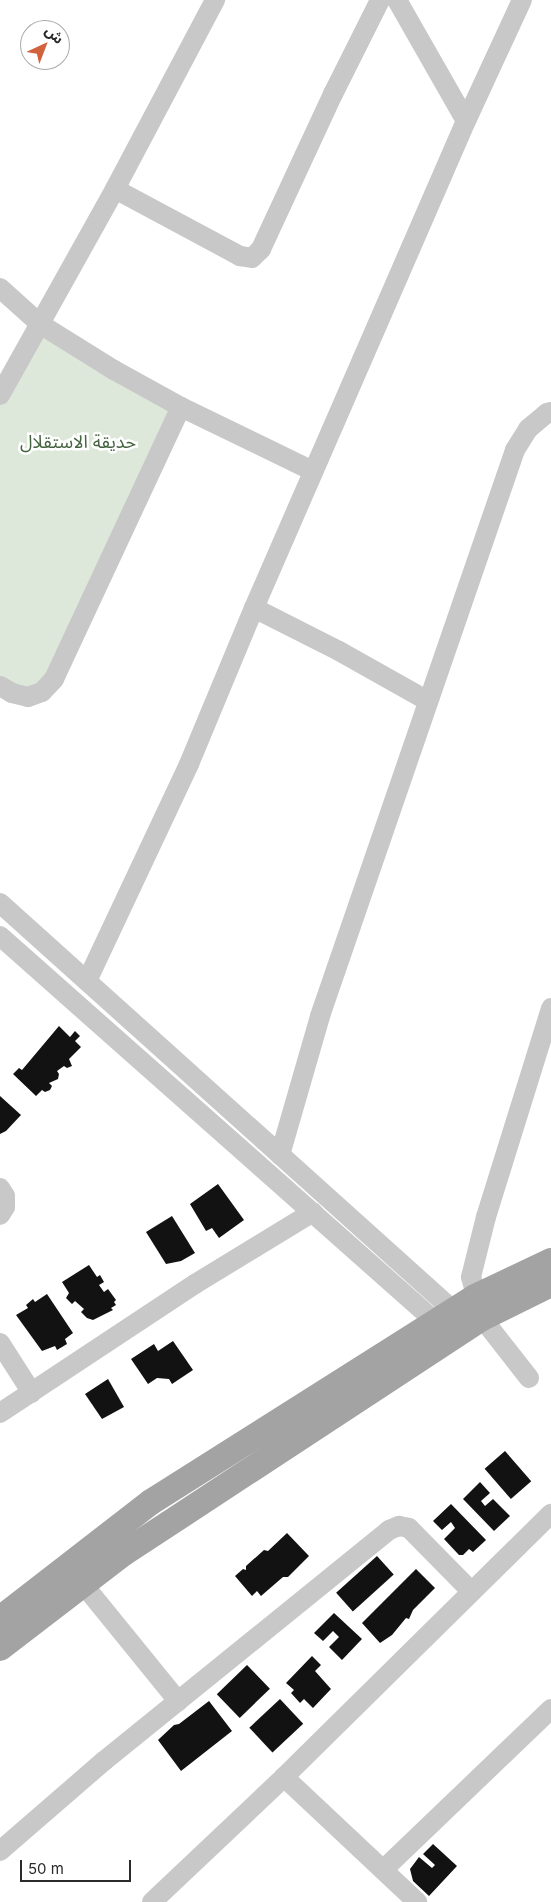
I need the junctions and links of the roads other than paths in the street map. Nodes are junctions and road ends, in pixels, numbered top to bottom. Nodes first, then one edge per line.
1 (380, 0) edge
2 (397, 0) edge
3 (522, 0) edge
4 (207, 3) edge
5 (466, 120) junction
6 (115, 189) junction
7 (0, 288) edge
8 (40, 324) junction
9 (0, 395) edge
10 (181, 407) junction
11 (551, 412) edge
12 (313, 472) junction
13 (254, 608) junction
14 (0, 686) edge
15 (428, 701) junction
16 (0, 903) edge
17 (0, 936) edge
18 (88, 981) junction
19 (550, 1018) edge
20 (280, 1155) junction
21 (0, 1188) edge
22 (313, 1212) junction
23 (0, 1215) edge
24 (551, 1261) edge
25 (551, 1284) edge
26 (462, 1319) junction
27 (0, 1343) edge
28 (529, 1378) dead end
29 (32, 1393) junction
30 (0, 1413) edge
31 (551, 1514) edge
32 (83, 1584) junction
33 (471, 1591) junction
34 (0, 1619) edge
35 (0, 1648) edge
36 (178, 1701) junction
37 (551, 1709) edge
38 (284, 1777) junction
39 (0, 1852) edge
40 (384, 1869) junction
41 (152, 1902) edge
42 (417, 1902) edge

1 - 6 street
2 - 5 street
3 - 5 street
4 - 6 street
5 - 12 street
6 - 8 street
7 - 8 street
8 - 9 street
8 - 10 street
10 - 12 street
10 - 14 street
11 - 15 street
12 - 13 street
13 - 15 street
13 - 18 street
15 - 20 street
16 - 18 street
17 - 22 street
18 - 20 street
19 - 26 street
20 - 26 street
21 - 23 street
22 - 26 street
22 - 29 street
24 - 26 main road
25 - 26 main road
26 - 28 street
26 - 32 main road
26 - 34 main road
27 - 29 street
29 - 30 street
31 - 33 street
32 - 35 main road
32 - 36 street
33 - 36 street
33 - 38 street
36 - 39 street
37 - 40 street
38 - 40 street
38 - 41 street
40 - 42 street

